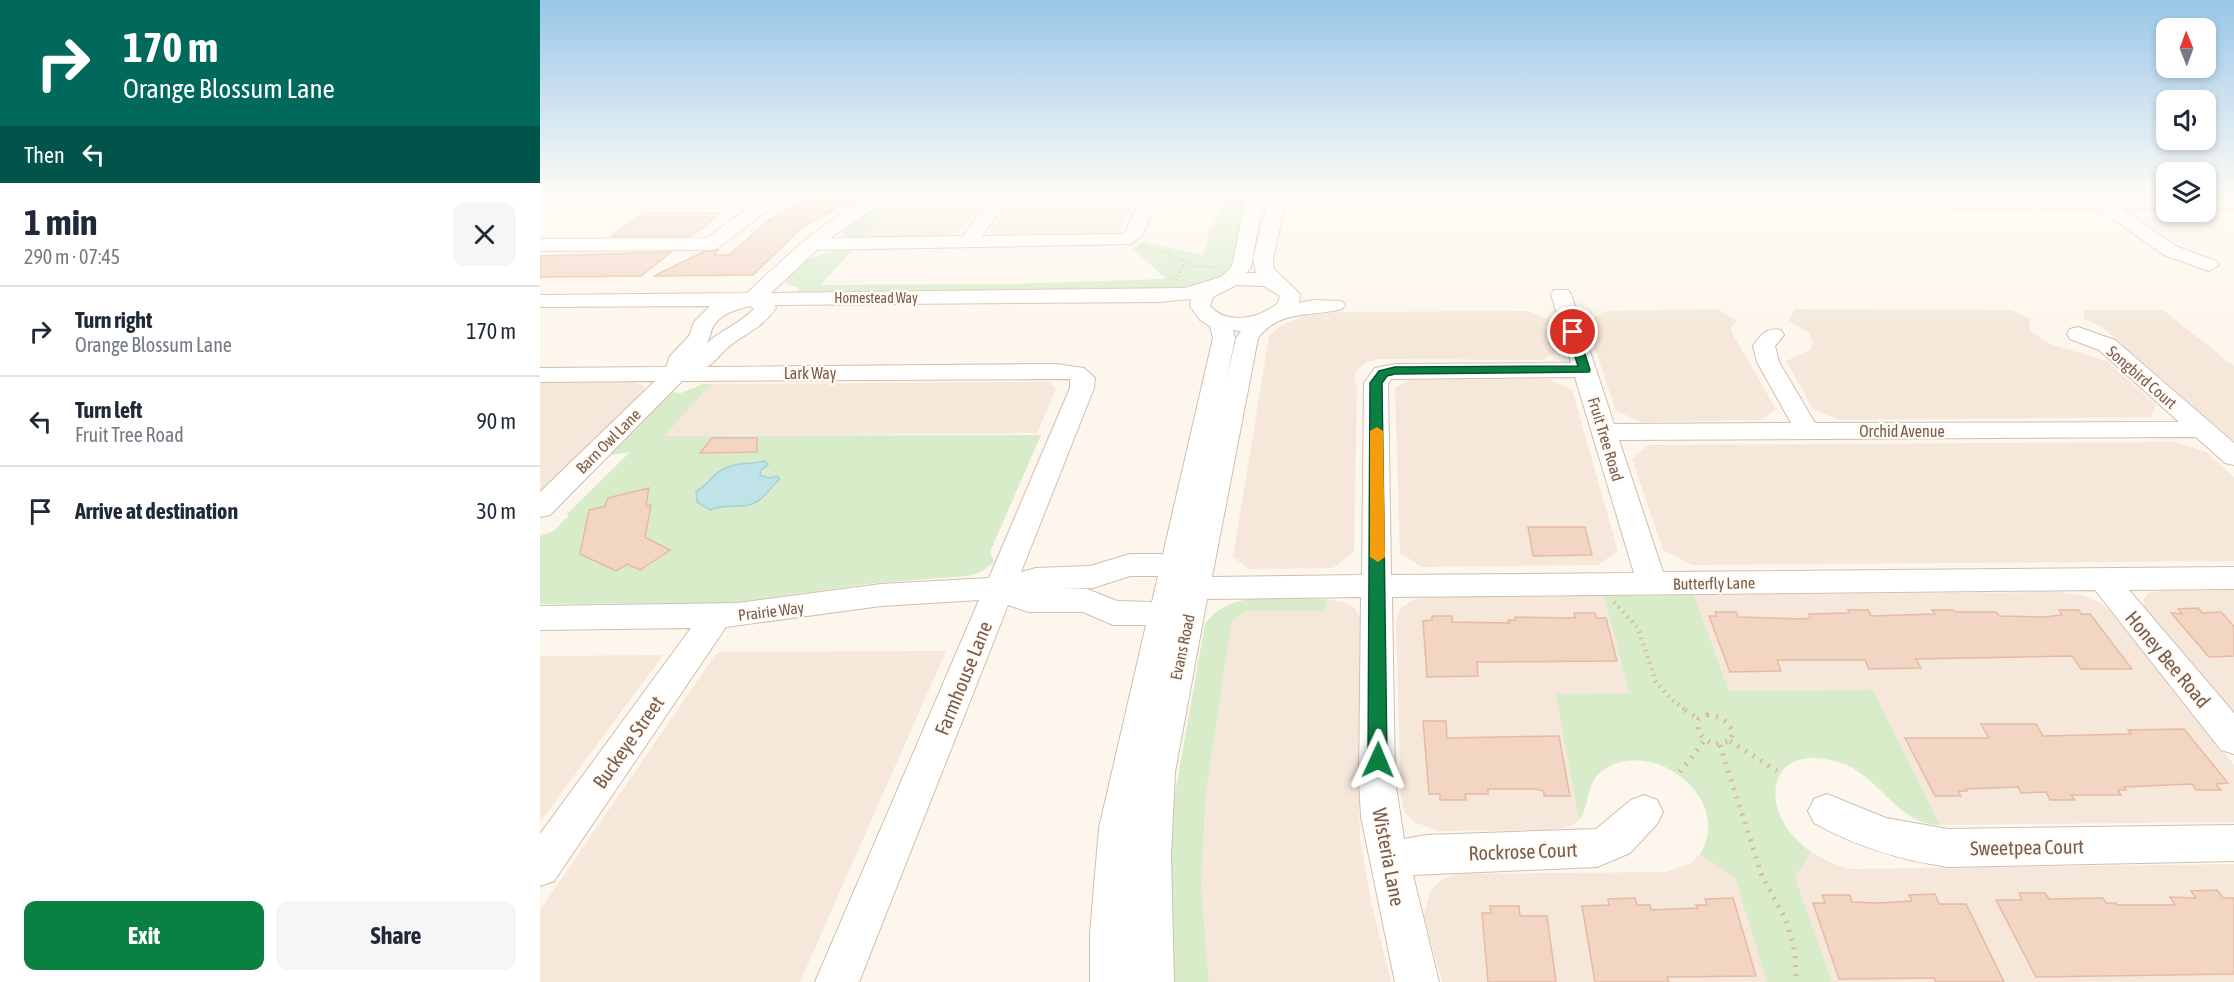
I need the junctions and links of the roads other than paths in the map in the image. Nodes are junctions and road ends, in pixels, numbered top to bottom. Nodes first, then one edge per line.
1 (718, 239) edge
2 (817, 239) edge
3 (971, 239) edge
4 (1133, 239) edge
5 (1247, 239) edge
6 (1268, 239) edge
7 (2153, 239) edge
8 (968, 243) junction
9 (811, 244) junction
10 (540, 245) edge
11 (2209, 265) dead end
12 (1221, 279) junction
13 (1281, 286) junction
14 (1561, 294) dead end
15 (540, 301) edge
16 (760, 304) junction
17 (720, 308) junction
18 (540, 310) edge
19 (1211, 316) junction
20 (1269, 318) junction
21 (2078, 334) dead end
22 (1773, 335) dead end
23 (700, 338) junction
24 (727, 338) junction
25 (1585, 370) junction
26 (676, 374) junction
27 (540, 375) edge
28 (1080, 375) joint
29 (2202, 429) junction
30 (1603, 432) junction
31 (1808, 432) junction
32 (2234, 457) edge
33 (540, 508) edge
34 (1185, 577) junction
35 (2234, 578) edge
36 (2103, 579) junction
37 (1652, 584) junction
38 (1377, 586) junction
39 (1000, 588) junction
40 (1090, 588) junction
41 (1165, 614) junction
42 (716, 617) junction
43 (540, 618) edge
44 (2234, 739) edge
45 (1827, 811) dead end
46 (1644, 812) dead end
47 (2234, 843) edge
48 (1389, 860) junction
49 (540, 867) edge
50 (837, 982) edge
51 (1112, 982) edge
52 (1152, 982) edge
53 (1417, 982) edge

1 - 10 street
2 - 9 street, Barn Owl Lane
3 - 8 street
4 - 8 street
5 - 12 street
6 - 13 street
7 - 11 street
8 - 9 street
9 - 16 street, Barn Owl Lane
12 - 13 street, Homestead Way
12 - 16 street, Homestead Way
12 - 19 street
13 - 20 street, Evans Road
13 - 20 street
14 - 25 street, Fruit Tree Road
15 - 16 street, Homestead Way
16 - 17 street
16 - 19 street, Homestead Way
16 - 24 street, Barn Owl Lane
17 - 18 street
17 - 23 street, Barn Owl Lane
19 - 20 street, Homestead Way
19 - 34 street, Evans Road
20 - 34 street, Evans Road
21 - 29 street, Songbird Court
22 - 31 street
23 - 24 street
23 - 26 street, Barn Owl Lane
24 - 26 street, Barn Owl Lane
25 - 30 street, Fruit Tree Road
25 - 38 street, Wisteria Lane
26 - 27 street, Lark Way
26 - 28 street, Lark Way
26 - 33 street, Barn Owl Lane
28 - 39 street, Farmhouse Lane
29 - 31 street, Orchid Avenue
29 - 32 street, Songbird Court
30 - 31 street, Orchid Avenue
30 - 37 street, Fruit Tree Road
34 - 38 street, Butterfly Lane
34 - 40 street, Prairie Way
34 - 41 street, Evans Road
34 - 52 street, Evans Road
35 - 36 street, Butterfly Lane
36 - 37 street, Butterfly Lane
36 - 44 street, Honey Bee Road
37 - 38 street, Butterfly Lane
38 - 48 street, Wisteria Lane
39 - 40 street, Prairie Way
39 - 42 street, Prairie Way
39 - 50 street, Farmhouse Lane
40 - 41 street, Prairie Way
41 - 51 street, Evans Road
42 - 43 street, Prairie Way
42 - 49 street, Buckeye Street
45 - 47 street, Sweetpea Court
46 - 48 street, Rockrose Court
48 - 53 street, Wisteria Lane

